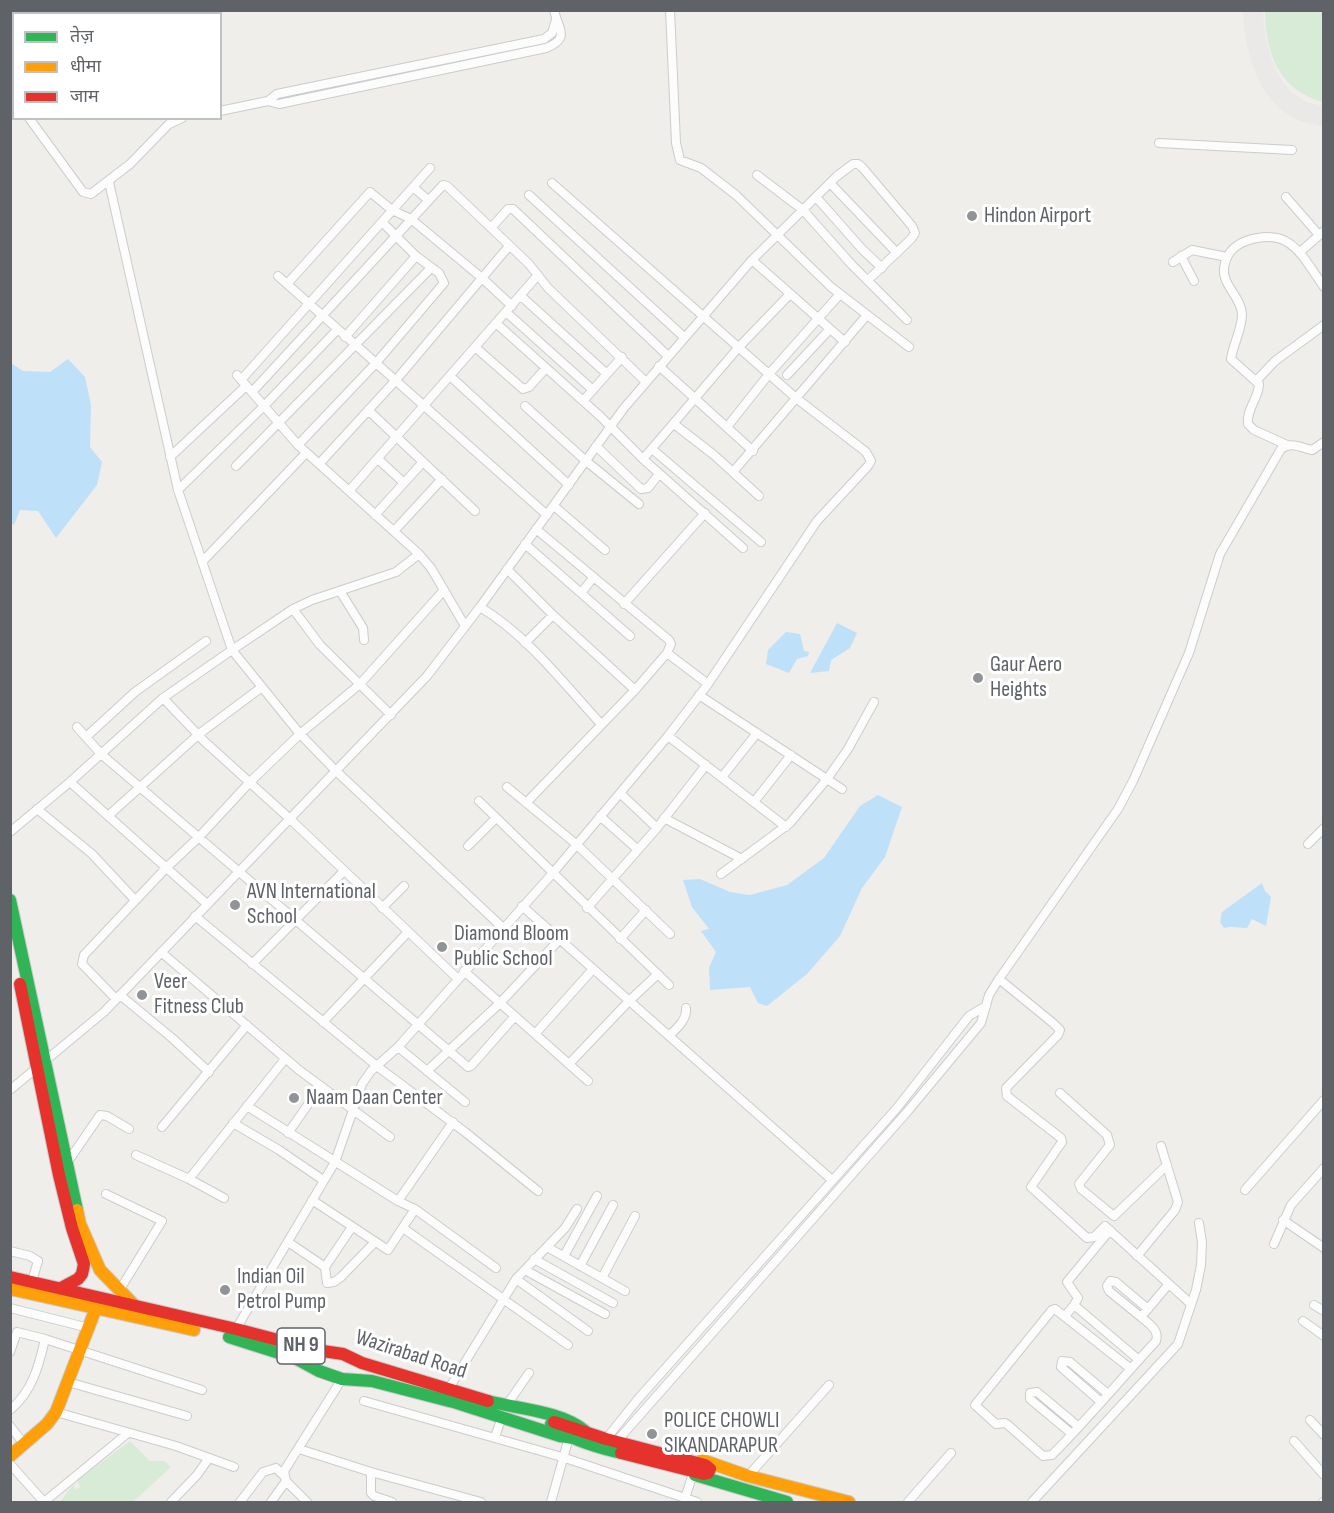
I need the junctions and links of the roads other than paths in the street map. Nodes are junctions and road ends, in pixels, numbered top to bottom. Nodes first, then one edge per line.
1 (670, 10) edge
2 (555, 15) edge
3 (548, 36) junction
4 (558, 41) junction
5 (268, 101) junction
6 (222, 111) edge
7 (30, 120) edge
8 (164, 120) edge
9 (177, 120) edge
10 (164, 129) junction
11 (1159, 143) dead end
12 (1292, 150) dead end
13 (430, 168) dead end
14 (757, 175) dead end
15 (110, 182) junction
16 (552, 183) dead end
17 (830, 183) junction
18 (413, 187) junction
19 (529, 195) dead end
20 (816, 197) junction
21 (1286, 197) dead end
22 (428, 200) junction
23 (392, 210) junction
24 (803, 210) junction
25 (411, 219) junction
26 (382, 222) junction
27 (491, 228) junction
28 (1321, 233) edge
29 (778, 234) junction
30 (396, 235) junction
31 (509, 246) junction
32 (1300, 252) junction
33 (897, 253) junction
34 (416, 256) junction
35 (1181, 256) junction
36 (1227, 257) junction
37 (752, 260) junction
38 (1173, 262) dead end
39 (882, 268) junction
40 (429, 270) dead end
41 (278, 276) dead end
42 (537, 276) junction
43 (482, 278) junction
44 (868, 280) junction
45 (1194, 281) dead end
46 (287, 284) junction
47 (1323, 287) edge
48 (790, 294) junction
49 (840, 294) junction
50 (521, 296) junction
51 (309, 303) junction
52 (509, 309) junction
53 (867, 315) junction
54 (322, 316) junction
55 (703, 316) junction
56 (818, 318) junction
57 (907, 320) dead end
58 (497, 324) junction
59 (1323, 325) edge
60 (830, 329) junction
61 (337, 330) junction
62 (345, 337) junction
63 (684, 337) junction
64 (845, 342) junction
65 (355, 347) junction
66 (476, 347) junction
67 (909, 347) dead end
68 (738, 348) junction
69 (668, 356) junction
70 (622, 357) junction
71 (376, 363) junction
72 (659, 366) junction
73 (546, 368) junction
74 (607, 374) junction
75 (769, 374) junction
76 (787, 375) dead end
77 (450, 376) junction
78 (396, 380) junction
79 (1257, 380) junction
80 (646, 382) junction
81 (244, 383) junction
82 (593, 390) junction
83 (695, 398) junction
84 (796, 398) junction
85 (583, 401) junction
86 (264, 406) junction
87 (425, 406) junction
88 (525, 406) dead end
89 (368, 410) junction
90 (279, 424) junction
91 (674, 424) junction
92 (727, 427) junction
93 (610, 428) junction
94 (397, 437) junction
95 (1323, 442) edge
96 (298, 445) junction
97 (1287, 445) junction
98 (596, 446) junction
99 (652, 449) junction
100 (753, 451) junction
101 (306, 453) junction
102 (170, 457) junction
103 (378, 459) junction
104 (643, 459) junction
105 (586, 461) junction
106 (423, 462) junction
107 (319, 464) junction
108 (236, 466) dead end
109 (733, 472) junction
110 (659, 474) junction
111 (442, 479) junction
112 (404, 483) junction
113 (569, 485) junction
114 (178, 490) junction
115 (349, 491) junction
116 (759, 496) dead end
117 (639, 504) dead end
118 (554, 506) junction
119 (475, 511) dead end
120 (705, 513) junction
121 (375, 515) junction
122 (547, 515) junction
123 (536, 529) junction
124 (394, 531) junction
125 (762, 542) dead end
126 (525, 544) junction
127 (743, 548) dead end
128 (605, 550) dead end
129 (419, 554) junction
130 (202, 562) junction
131 (507, 569) junction
132 (593, 578) junction
133 (444, 590) junction
134 (340, 591) junction
135 (581, 593) junction
136 (624, 604) junction
137 (480, 607) junction
138 (293, 609) junction
139 (553, 615) junction
140 (465, 626) junction
141 (630, 636) dead end
142 (364, 639) dead end
143 (206, 641) dead end
144 (525, 643) junction
145 (232, 650) junction
146 (667, 653) junction
147 (360, 684) junction
148 (708, 684) junction
149 (262, 687) junction
150 (635, 690) junction
151 (699, 695) junction
152 (163, 698) junction
153 (874, 702) dead end
154 (391, 715) junction
155 (601, 724) junction
156 (77, 727) dead end
157 (757, 733) junction
158 (199, 734) junction
159 (300, 734) junction
160 (668, 736) junction
161 (86, 737) junction
162 (101, 753) junction
163 (791, 755) junction
164 (706, 765) junction
165 (335, 771) junction
166 (722, 777) junction
167 (827, 779) junction
168 (70, 782) junction
169 (250, 782) junction
170 (139, 786) junction
171 (507, 787) dead end
172 (842, 789) dead end
173 (620, 793) junction
174 (478, 801) dead end
175 (754, 802) junction
176 (526, 803) junction
177 (37, 809) junction
178 (108, 816) junction
179 (600, 816) junction
180 (289, 818) junction
181 (496, 818) junction
182 (664, 818) junction
183 (786, 827) junction
184 (657, 828) junction
185 (1323, 828) edge
186 (10, 832) edge
187 (199, 837) junction
188 (576, 844) junction
189 (1308, 844) dead end
190 (468, 846) dead end
191 (637, 849) junction
192 (742, 859) junction
193 (166, 868) junction
194 (344, 871) junction
195 (238, 872) junction
196 (552, 874) junction
197 (721, 874) dead end
198 (613, 879) junction
199 (404, 886) dead end
200 (10, 900) edge
201 (135, 900) junction
202 (207, 904) junction
203 (522, 906) junction
204 (382, 908) junction
205 (587, 908) junction
206 (646, 910) junction
207 (195, 916) junction
208 (295, 920) junction
209 (502, 927) junction
210 (408, 932) junction
211 (670, 933) dead end
212 (560, 939) junction
213 (620, 939) junction
214 (10, 940) edge
215 (161, 952) junction
216 (252, 964) junction
217 (594, 969) junction
218 (21, 971) junction
219 (464, 971) junction
220 (658, 974) junction
221 (363, 979) junction
222 (458, 979) junction
223 (999, 979) junction
224 (669, 986) dead end
225 (118, 997) junction
226 (629, 1000) junction
227 (500, 1003) junction
228 (986, 1006) junction
229 (687, 1008) dead end
230 (515, 1016) junction
231 (323, 1022) junction
232 (416, 1024) junction
233 (247, 1025) junction
234 (535, 1035) junction
235 (669, 1036) junction
236 (398, 1047) junction
237 (449, 1050) junction
238 (285, 1059) junction
239 (569, 1064) junction
240 (40, 1066) junction
241 (378, 1067) junction
242 (427, 1071) junction
243 (209, 1072) junction
244 (588, 1081) dead end
245 (321, 1086) junction
246 (10, 1090) edge
247 (1060, 1093) dead end
248 (1323, 1100) edge
249 (465, 1102) dead end
250 (247, 1106) junction
251 (352, 1109) junction
252 (453, 1122) junction
253 (233, 1123) junction
254 (162, 1127) dead end
255 (129, 1129) dead end
256 (288, 1133) junction
257 (390, 1137) dead end
258 (1161, 1146) dead end
259 (136, 1155) dead end
260 (335, 1162) junction
261 (66, 1164) junction
262 (1167, 1165) junction
263 (1323, 1168) edge
264 (189, 1179) junction
265 (323, 1180) junction
266 (832, 1180) junction
267 (1245, 1190) dead end
268 (538, 1191) dead end
269 (106, 1194) dead end
270 (597, 1196) dead end
271 (224, 1198) dead end
272 (312, 1200) junction
273 (398, 1201) junction
274 (613, 1205) dead end
275 (416, 1209) junction
276 (577, 1209) dead end
277 (806, 1210) junction
278 (635, 1216) dead end
279 (1114, 1216) junction
280 (814, 1217) junction
281 (1283, 1220) junction
282 (1199, 1223) dead end
283 (351, 1227) junction
284 (403, 1228) junction
285 (1108, 1228) junction
286 (288, 1242) junction
287 (375, 1242) junction
288 (1274, 1244) dead end
289 (1322, 1246) edge
290 (547, 1247) junction
291 (10, 1251) edge
292 (1137, 1256) junction
293 (564, 1257) junction
294 (534, 1259) junction
295 (580, 1266) junction
296 (325, 1267) junction
297 (496, 1268) dead end
298 (525, 1270) junction
299 (10, 1277) edge
300 (602, 1278) junction
301 (516, 1280) junction
302 (32, 1281) junction
303 (1168, 1285) junction
304 (61, 1288) junction
305 (10, 1289) edge
306 (119, 1291) junction
307 (625, 1291) dead end
308 (504, 1299) junction
309 (614, 1303) dead end
310 (1191, 1304) junction
311 (134, 1305) junction
312 (1074, 1305) junction
313 (1314, 1305) dead end
314 (10, 1308) edge
315 (96, 1308) junction
316 (1148, 1309) junction
317 (1323, 1311) edge
318 (605, 1314) dead end
319 (1066, 1315) junction
320 (1141, 1317) junction
321 (1303, 1321) dead end
322 (88, 1328) junction
323 (236, 1329) junction
324 (588, 1331) dead end
325 (1323, 1336) edge
326 (45, 1339) junction
327 (568, 1345) dead end
328 (80, 1350) junction
329 (324, 1351) junction
330 (10, 1352) edge
331 (1138, 1360) junction
332 (310, 1365) junction
333 (1131, 1369) junction
334 (528, 1373) dead end
335 (342, 1378) junction
336 (68, 1382) junction
337 (829, 1385) dead end
338 (202, 1390) dead end
339 (448, 1390) junction
340 (1108, 1394) junction
341 (364, 1401) dead end
342 (1101, 1402) junction
343 (10, 1410) edge
344 (56, 1412) junction
345 (504, 1412) junction
346 (187, 1416) dead end
347 (1311, 1419) dead end
348 (10, 1426) edge
349 (1079, 1426) junction
350 (128, 1433) junction
351 (1072, 1434) junction
352 (1323, 1435) edge
353 (578, 1436) junction
354 (495, 1437) junction
355 (612, 1440) junction
356 (1294, 1441) dead end
357 (24, 1444) junction
358 (1062, 1445) junction
359 (299, 1449) junction
360 (951, 1453) dead end
361 (10, 1456) edge
362 (1074, 1456) junction
363 (562, 1457) junction
364 (209, 1458) junction
365 (10, 1464) edge
366 (234, 1467) dead end
367 (688, 1467) junction
368 (1322, 1469) edge
369 (371, 1472) junction
370 (748, 1476) junction
371 (285, 1478) junction
372 (747, 1497) edge
373 (685, 1498) junction
374 (770, 1500) edge
375 (306, 1502) edge
376 (479, 1502) edge
377 (171, 1503) edge
378 (240, 1503) edge
379 (271, 1503) edge
380 (392, 1503) edge
381 (551, 1503) edge
382 (697, 1503) edge
383 (787, 1503) edge
384 (849, 1503) edge
385 (908, 1503) edge
386 (1032, 1503) edge

1 - 29 street
2 - 3 street
2 - 4 street
3 - 4 street
3 - 5 street
4 - 5 street
5 - 6 street
7 - 15 street
8 - 10 street
9 - 10 street
10 - 15 street
11 - 12 street
13 - 18 street
14 - 24 street
15 - 102 street
16 - 55 street
17 - 20 street
17 - 33 street
17 - 33 street
18 - 22 street
18 - 23 street
19 - 63 street
20 - 24 street
20 - 39 street
21 - 28 street
22 - 25 street
22 - 27 street
23 - 25 street
23 - 26 street
23 - 46 street
24 - 29 street
24 - 44 street
25 - 30 street
25 - 43 street
26 - 30 street
26 - 51 street
27 - 31 street
27 - 69 street
28 - 32 street
29 - 37 street
29 - 49 street
30 - 34 street
30 - 54 street
31 - 42 street
31 - 43 street
32 - 36 street
32 - 47 street
33 - 39 street
34 - 62 street
34 - 71 street
35 - 36 street
35 - 38 street
35 - 45 street
36 - 79 street
37 - 48 street
37 - 55 street
39 - 44 street
40 - 65 street
41 - 46 street
42 - 50 street
42 - 70 street
43 - 52 street
43 - 78 street
44 - 57 street
46 - 51 street
48 - 56 street
48 - 68 street
49 - 53 street
49 - 56 street
50 - 52 street
50 - 74 street
51 - 54 street
51 - 81 street
52 - 58 street
52 - 82 street
53 - 64 street
53 - 67 street
54 - 61 street
54 - 81 street
55 - 63 street
55 - 68 street
56 - 60 street
56 - 75 street
58 - 66 street
58 - 73 street
59 - 79 street
60 - 64 street
60 - 76 street
61 - 62 street
61 - 86 street
62 - 65 street
63 - 69 street
64 - 84 street
65 - 71 street
65 - 90 street
66 - 73 street
66 - 77 street
68 - 75 street
68 - 83 street
69 - 72 street
70 - 74 street
70 - 80 street
71 - 78 street
71 - 96 street
72 - 80 street
72 - 83 street
73 - 85 street
74 - 82 street
75 - 84 street
75 - 92 street
77 - 87 street
77 - 113 street
78 - 87 street
78 - 89 street
79 - 97 street
80 - 93 street
81 - 86 street
81 - 102 street
82 - 85 street
83 - 91 street
83 - 92 street
84 - 100 street
84 - 148 street
85 - 93 street
86 - 90 street
86 - 114 street
87 - 94 street
87 - 122 street
88 - 105 street
89 - 94 street
89 - 107 street
90 - 96 street
90 - 108 street
91 - 99 street
91 - 109 street
92 - 100 street
93 - 98 street
93 - 104 street
94 - 103 street
94 - 106 street
95 - 97 street
96 - 101 street
97 - 223 street
98 - 105 street
98 - 110 street
99 - 104 street
99 - 125 street
100 - 109 street
101 - 107 street
101 - 130 street
102 - 114 street
103 - 112 street
103 - 115 street
104 - 110 street
105 - 113 street
105 - 117 street
106 - 111 street
106 - 112 street
107 - 115 street
109 - 116 street
110 - 120 street
111 - 119 street
111 - 124 street
112 - 121 street
113 - 118 street
114 - 130 street
115 - 121 street
118 - 122 street
118 - 128 street
120 - 127 street
120 - 136 street
121 - 124 street
122 - 123 street
123 - 126 street
123 - 132 street
124 - 129 street
126 - 131 street
126 - 135 street
129 - 133 street
129 - 134 street
130 - 145 street
131 - 137 street
131 - 139 street
132 - 135 street
132 - 136 street
133 - 140 street
133 - 147 street
134 - 138 street
134 - 142 street
135 - 141 street
136 - 146 street
137 - 140 street
137 - 144 street
138 - 145 street
138 - 147 street
139 - 144 street
139 - 150 street
140 - 154 street
143 - 161 street
144 - 155 street
145 - 149 street
145 - 152 street
146 - 148 street
146 - 150 street
147 - 154 street
147 - 159 street
148 - 151 street
149 - 158 street
149 - 159 street
150 - 155 street
151 - 157 street
151 - 160 street
152 - 158 street
152 - 162 street
153 - 167 street
154 - 165 street
155 - 176 street
156 - 161 street
157 - 163 street
157 - 166 street
158 - 169 street
158 - 170 street
159 - 165 street
159 - 169 street
160 - 164 street
160 - 173 street
161 - 162 street
162 - 168 street
162 - 170 street
163 - 167 street
163 - 175 street
164 - 166 street
164 - 182 street
165 - 180 street
165 - 209 street
166 - 175 street
167 - 172 street
167 - 183 street
168 - 177 street
168 - 178 street
169 - 180 street
169 - 187 street
170 - 178 street
170 - 187 street
171 - 176 street
173 - 179 street
173 - 184 street
174 - 181 street
175 - 183 street
176 - 188 street
177 - 186 street
177 - 201 street
178 - 193 street
179 - 188 street
179 - 191 street
180 - 194 street
180 - 195 street
181 - 190 street
181 - 196 street
182 - 184 street
182 - 192 street
183 - 192 street
184 - 191 street
185 - 189 street
187 - 193 street
187 - 195 street
188 - 196 street
188 - 198 street
191 - 198 street
192 - 197 street
193 - 201 street
193 - 202 street
194 - 204 street
194 - 208 street
195 - 202 street
195 - 208 street
196 - 203 street
196 - 205 street
198 - 205 street
198 - 206 street
199 - 204 street
200 - 218 main road
201 - 225 street
202 - 207 street
203 - 209 street
203 - 212 street
204 - 210 street
205 - 213 street
206 - 211 street
206 - 213 street
207 - 215 street
207 - 216 street
208 - 216 street
208 - 221 street
209 - 219 street
210 - 221 street
210 - 222 street
212 - 217 street
212 - 227 street
213 - 220 street
214 - 218 main road
215 - 225 street
215 - 233 street
216 - 231 street
217 - 226 street
217 - 234 street
218 - 240 main road
219 - 222 street
219 - 227 street
220 - 224 street
220 - 226 street
221 - 231 street
221 - 232 street
222 - 232 street
223 - 228 street
223 - 285 street
225 - 240 street
225 - 243 street
226 - 235 street
226 - 239 street
227 - 230 street
227 - 237 street
228 - 266 street
228 - 280 street
229 - 235 street
230 - 234 street
230 - 237 street
231 - 241 street
232 - 236 street
232 - 237 street
233 - 238 street
233 - 243 street
234 - 239 street
235 - 266 street
236 - 241 street
236 - 242 street
237 - 242 street
238 - 245 street
238 - 250 street
239 - 244 street
240 - 246 street
240 - 261 main road
240 - 304 main road
241 - 251 street
241 - 252 street
242 - 249 street
243 - 254 street
245 - 251 street
245 - 256 street
247 - 279 street
248 - 267 street
250 - 253 street
250 - 256 street
251 - 257 street
251 - 260 street
252 - 268 street
252 - 273 street
253 - 264 street
253 - 265 street
255 - 261 street
256 - 260 street
258 - 262 street
259 - 264 street
260 - 265 street
260 - 273 street
261 - 306 main road
262 - 279 street
262 - 292 street
263 - 281 street
264 - 271 street
265 - 272 street
266 - 277 street
269 - 306 street
270 - 293 street
272 - 283 street
272 - 286 street
273 - 275 street
274 - 295 street
275 - 284 street
275 - 297 street
276 - 290 street
277 - 280 street
277 - 355 street
278 - 300 street
279 - 285 street
280 - 355 street
281 - 288 street
281 - 289 street
282 - 310 street
283 - 287 street
283 - 296 street
284 - 287 street
284 - 308 street
285 - 292 street
285 - 312 street
286 - 296 street
286 - 323 street
287 - 296 street
290 - 293 street
290 - 294 street
291 - 302 street
292 - 303 street
293 - 295 street
294 - 298 street
294 - 309 street
295 - 300 street
298 - 301 street
298 - 318 street
299 - 302 main road, Wazirabad Road / NH 9
300 - 307 street
301 - 308 street
301 - 324 street
302 - 304 main road, Wazirabad Road / NH 9
303 - 310 street
303 - 316 street
304 - 311 main road, Wazirabad Road / NH 9
305 - 315 main road, Wazirabad Road / NH 9
306 - 311 main road
308 - 327 street
308 - 339 street
310 - 362 street
311 - 323 main road, Wazirabad Road / NH 9
312 - 319 street
312 - 331 street
313 - 317 street
314 - 322 street
315 - 322 main road
315 - 332 main road, Wazirabad Road / NH 9
316 - 320 street
316 - 320 street
319 - 333 street
319 - 358 street
320 - 331 street
321 - 325 street
322 - 328 main road
323 - 329 main road, Wazirabad Road / NH 9
326 - 328 street
326 - 330 street
326 - 343 street
328 - 336 main road
328 - 338 street
329 - 332 main road
329 - 339 main road, Wazirabad Road / NH 9
331 - 333 street
332 - 335 main road, Wazirabad Road / NH 9
333 - 340 street
334 - 345 street
335 - 345 main road, Wazirabad Road / NH 9
335 - 359 street
336 - 344 main road
336 - 346 street
337 - 370 street
339 - 345 main road, Wazirabad Road / NH 9
340 - 342 street
340 - 342 street
341 - 354 street
342 - 349 street
344 - 350 street
344 - 357 main road
345 - 353 main road, Wazirabad Road / NH 9
345 - 353 main road, Wazirabad Road / NH 9
345 - 354 street
347 - 352 street
348 - 357 street
349 - 351 street
349 - 351 street
350 - 364 street
350 - 365 street
351 - 358 street
353 - 355 main road, Wazirabad Road / NH 9
353 - 363 street
353 - 367 main road, Wazirabad Road / NH 9
354 - 363 street
355 - 367 main road, Wazirabad Road / NH 9
356 - 368 street
357 - 361 main road
358 - 362 street
359 - 369 street
359 - 371 street
360 - 385 street
362 - 386 street
363 - 373 street
363 - 381 street
364 - 366 street
364 - 377 street
367 - 370 main road, Wazirabad Road / NH 9
367 - 372 main road, Wazirabad Road / NH 9
367 - 373 street
369 - 376 street
369 - 380 street
370 - 384 main road, Wazirabad Road / NH 9
371 - 375 street
371 - 378 street
371 - 379 street
372 - 374 main road, Wazirabad Road / NH 9
373 - 382 street
374 - 383 main road, Wazirabad Road / NH 9

